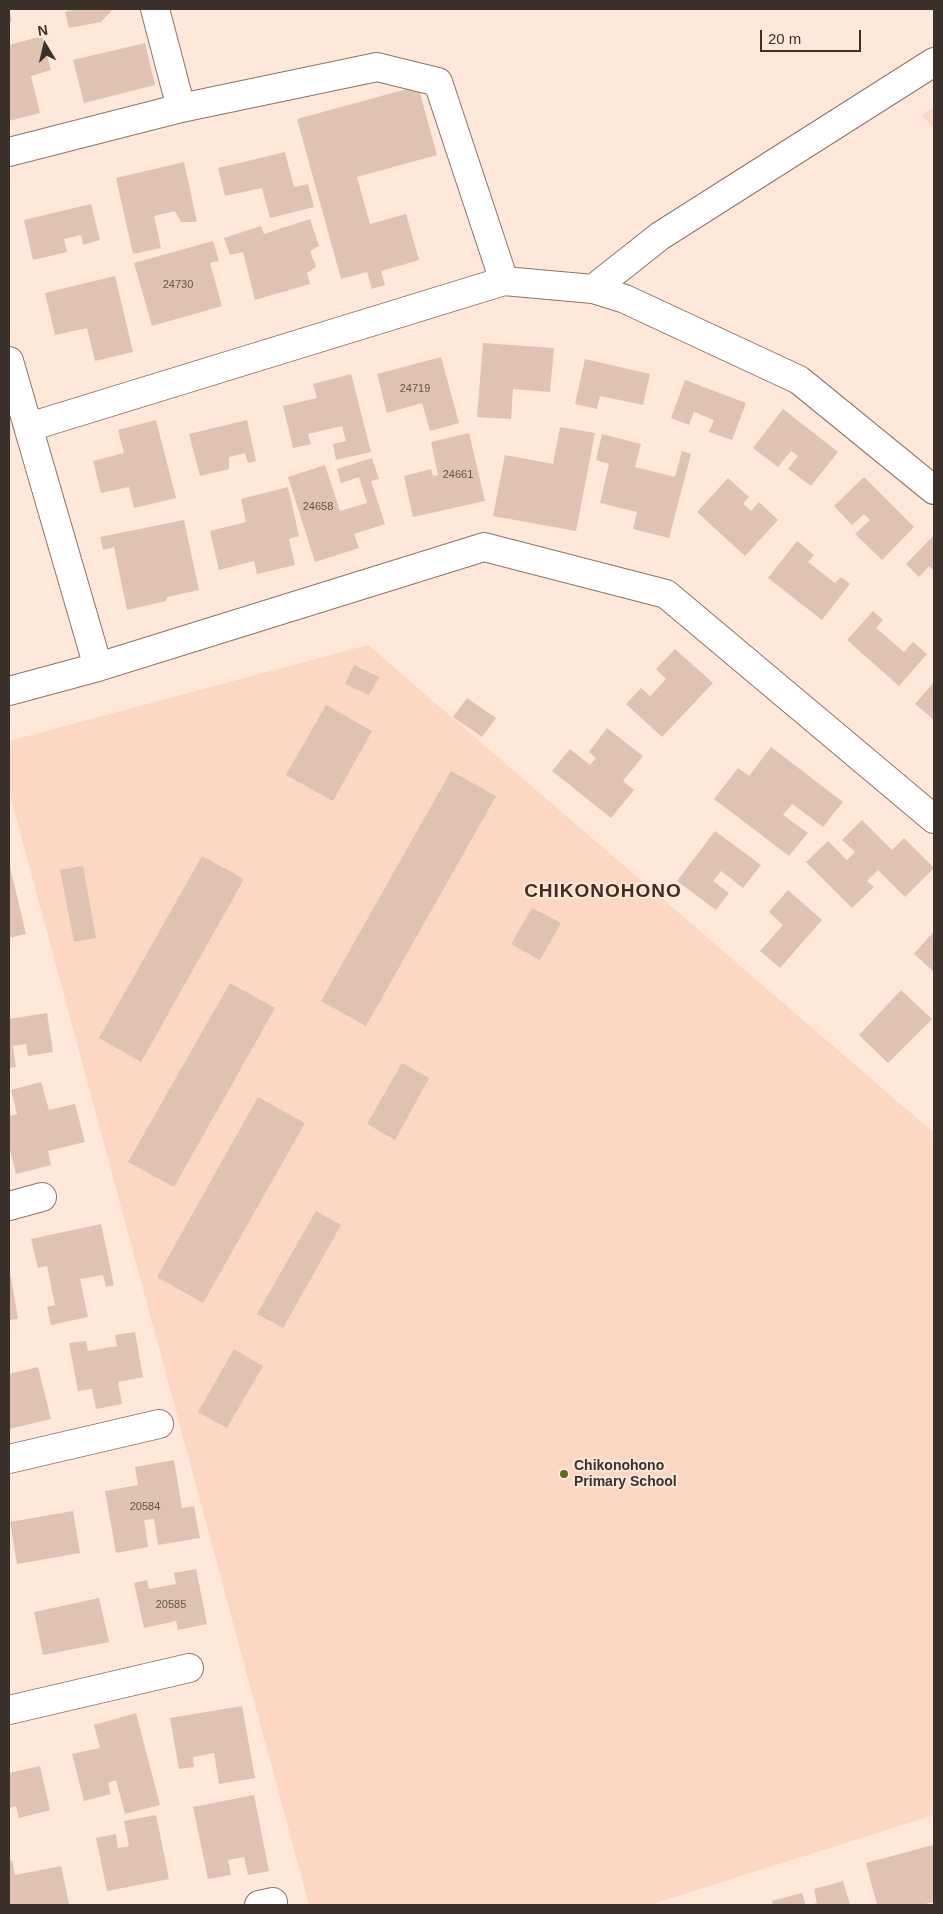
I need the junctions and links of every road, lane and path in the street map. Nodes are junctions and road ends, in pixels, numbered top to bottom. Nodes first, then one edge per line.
1 (154, 9) edge
2 (934, 62) edge
3 (181, 108) junction
4 (9, 152) edge
5 (504, 281) junction
6 (593, 290) junction
7 (9, 361) edge
8 (29, 427) junction
9 (934, 490) edge
10 (98, 668) junction
11 (9, 691) edge
12 (934, 818) edge
13 (42, 1197) dead end
14 (9, 1206) edge
15 (158, 1424) dead end
16 (9, 1458) edge
17 (189, 1668) dead end
18 (9, 1710) edge

1 - 3 street
2 - 6 street
3 - 4 street
3 - 5 street
5 - 6 street
5 - 8 street
6 - 9 street
7 - 8 street
8 - 10 street
10 - 11 street
10 - 12 street
13 - 14 street
15 - 16 street
17 - 18 street

